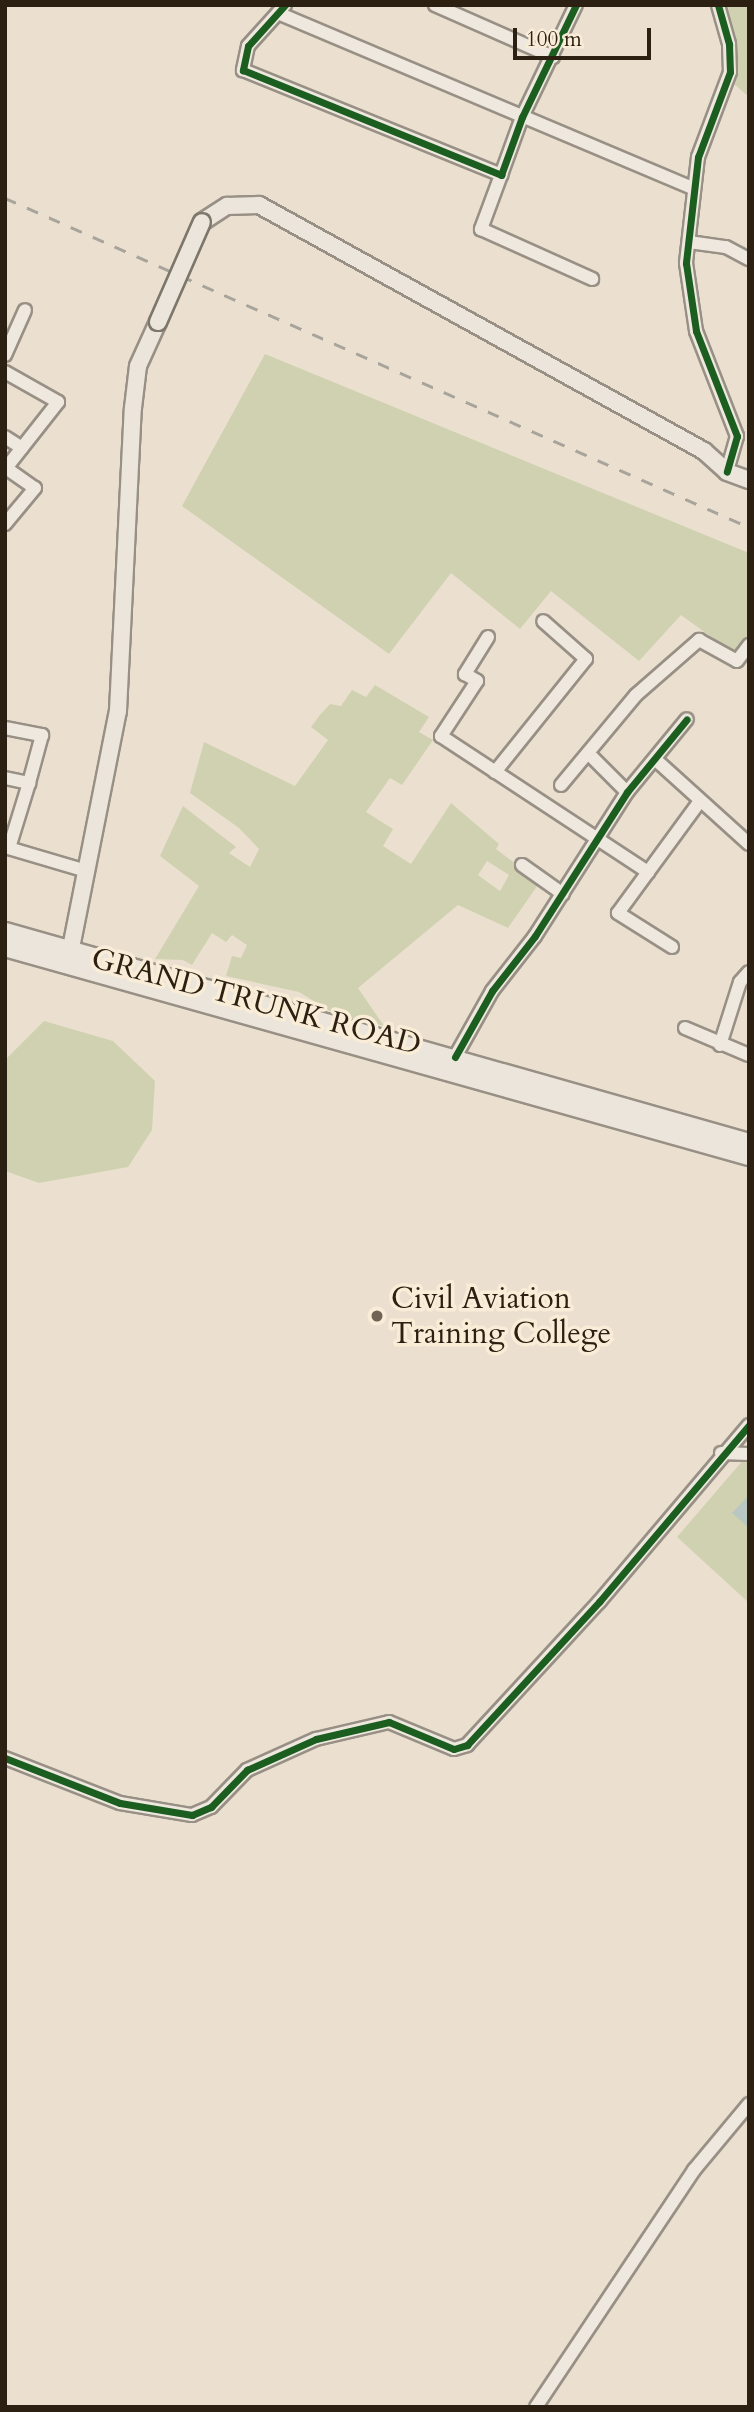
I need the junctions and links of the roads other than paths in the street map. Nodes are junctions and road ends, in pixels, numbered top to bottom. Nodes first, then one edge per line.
1 (436, 5) edge
2 (576, 5) edge
3 (718, 5) edge
4 (282, 9) edge
5 (553, 57) junction
6 (522, 117) junction
7 (501, 175) junction
8 (692, 188) junction
9 (689, 242) junction
10 (749, 259) edge
11 (592, 279) dead end
12 (25, 310) dead end
13 (5, 355) edge
14 (5, 372) edge
15 (5, 437) edge
16 (22, 449) junction
17 (727, 472) junction
18 (749, 480) edge
19 (5, 524) edge
20 (543, 621) dead end
21 (488, 637) dead end
22 (749, 645) edge
23 (687, 719) dead end
24 (5, 728) edge
25 (588, 753) junction
26 (656, 760) junction
27 (495, 772) junction
28 (5, 778) edge
29 (29, 783) junction
30 (561, 785) dead end
31 (626, 792) junction
32 (700, 801) junction
33 (598, 841) junction
34 (749, 844) edge
35 (7, 848) edge
36 (522, 865) dead end
37 (86, 871) junction
38 (648, 872) junction
39 (564, 894) junction
40 (5, 932) edge
41 (5, 947) edge
42 (672, 947) dead end
43 (69, 958) junction
44 (749, 972) edge
45 (685, 1028) dead end
46 (720, 1045) junction
47 (749, 1055) edge
48 (455, 1057) junction
49 (749, 1143) edge
50 (749, 1156) edge
51 (749, 1426) edge
52 (721, 1453) junction
53 (749, 1454) edge
54 (5, 1758) edge
55 (749, 2105) edge
56 (536, 2407) edge

1 - 5 street
2 - 5 street
3 - 8 street
4 - 6 street
4 - 7 street
5 - 6 street
6 - 7 street
6 - 8 street
7 - 11 street
8 - 9 street
9 - 10 street
9 - 17 street
12 - 13 street
14 - 16 street
15 - 16 street
16 - 19 street
17 - 18 main road
17 - 37 main road, bridge
20 - 27 street
21 - 27 street
22 - 25 street
23 - 26 street
24 - 29 street
25 - 30 street
25 - 31 street
26 - 31 street
26 - 32 street
27 - 33 street
28 - 29 street
29 - 35 street
31 - 33 street
32 - 34 street
32 - 38 street
33 - 38 street
33 - 39 street
35 - 37 street
36 - 39 street
37 - 43 main road
38 - 42 street
39 - 48 street
40 - 43 highway, GRAND TRUNK ROAD
41 - 43 highway, GRAND TRUNK ROAD
43 - 48 highway, GRAND TRUNK ROAD
43 - 50 highway, GRAND TRUNK ROAD
44 - 46 street
45 - 46 street
46 - 47 street
48 - 49 highway, GRAND TRUNK ROAD
51 - 52 street
52 - 53 street
52 - 54 street
55 - 56 street

